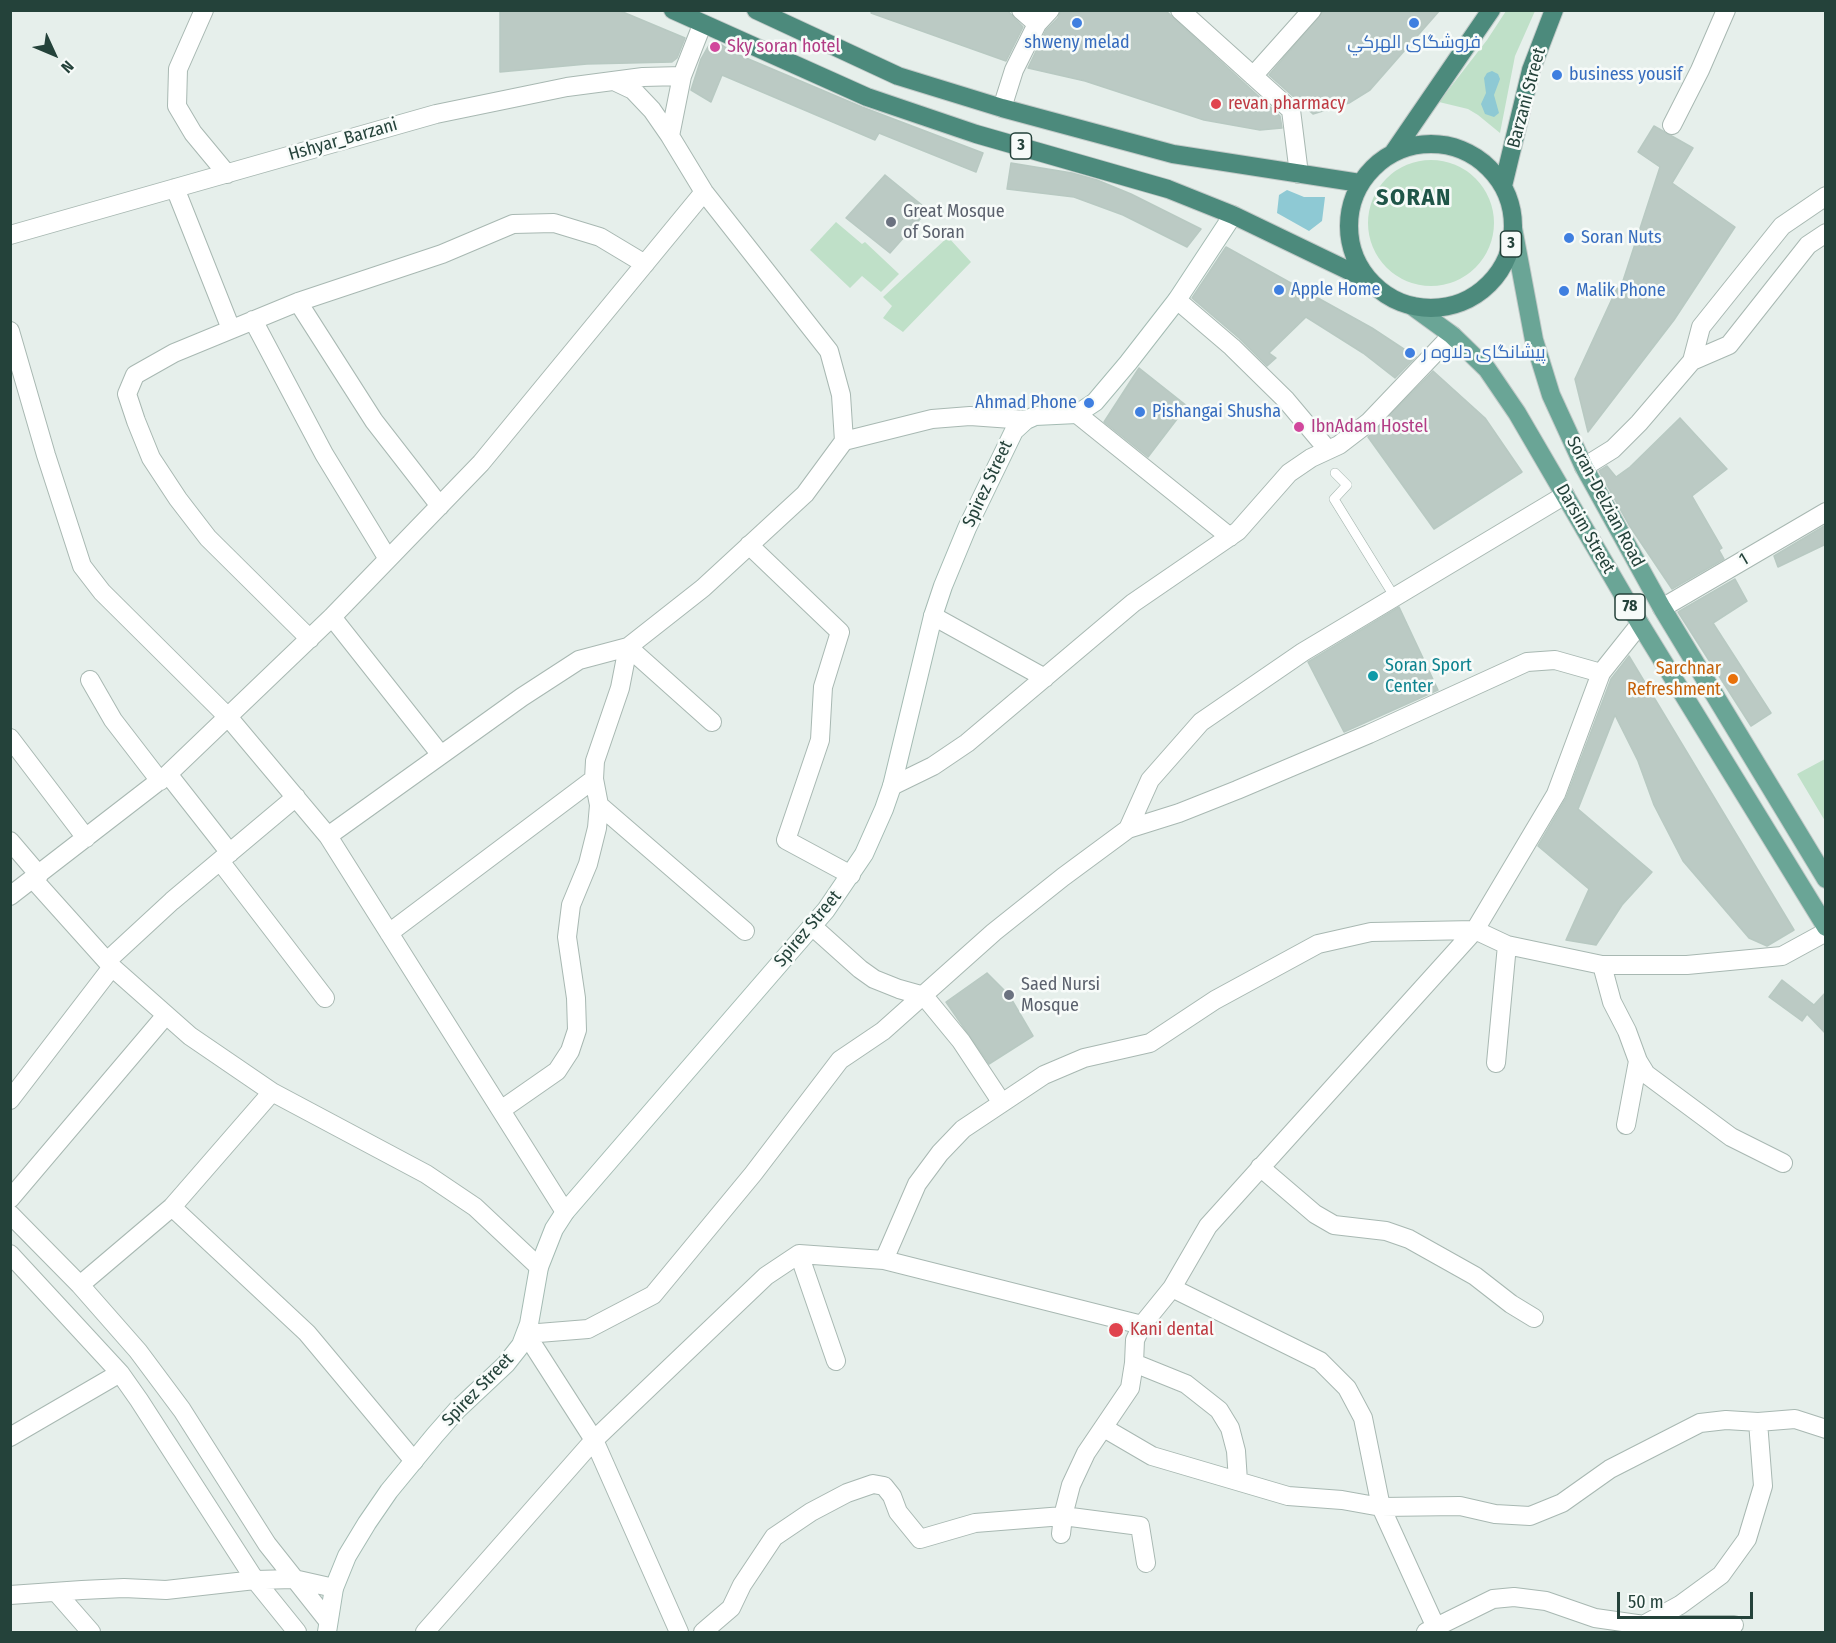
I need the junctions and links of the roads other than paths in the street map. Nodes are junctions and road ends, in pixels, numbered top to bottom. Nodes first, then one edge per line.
1 (204, 10) edge
2 (673, 10) edge
3 (756, 10) edge
4 (1021, 10) edge
5 (1050, 10) edge
6 (1312, 10) edge
7 (1491, 10) edge
8 (1554, 10) edge
9 (1726, 10) edge
10 (1182, 11) edge
11 (1037, 24) junction
12 (702, 25) junction
13 (682, 76) junction
14 (1253, 76) junction
15 (614, 81) junction
16 (1002, 108) junction
17 (1672, 125) dead end
18 (670, 136) junction
19 (1393, 153) junction
20 (227, 174) junction
21 (1299, 174) junction
22 (1360, 183) junction
23 (1503, 186) junction
24 (175, 188) junction
25 (704, 192) junction
26 (1826, 196) edge
27 (1233, 214) junction
28 (1513, 228) junction
29 (1826, 232) edge
30 (10, 235) edge
31 (645, 264) junction
32 (1368, 280) junction
33 (1177, 300) junction
34 (298, 302) junction
35 (1412, 306) junction
36 (253, 320) junction
37 (231, 329) junction
38 (10, 332) edge
39 (1452, 335) junction
40 (1692, 361) junction
41 (1077, 414) junction
42 (1026, 420) junction
43 (844, 441) junction
44 (1328, 450) junction
45 (1584, 467) junction
46 (1335, 473) dead end
47 (1565, 495) junction
48 (440, 506) junction
49 (1826, 512) edge
50 (1230, 537) junction
51 (749, 545) junction
52 (388, 559) junction
53 (1394, 596) junction
54 (1662, 608) junction
55 (933, 616) junction
56 (332, 617) junction
57 (1640, 624) junction
58 (310, 639) junction
59 (628, 647) junction
60 (1601, 673) junction
61 (1045, 678) junction
62 (90, 680) dead end
63 (230, 718) junction
64 (712, 722) dead end
65 (10, 738) edge
66 (441, 755) junction
67 (164, 778) junction
68 (594, 779) junction
69 (892, 786) junction
70 (296, 797) junction
71 (599, 805) junction
72 (1128, 830) junction
73 (328, 836) junction
74 (87, 838) junction
75 (10, 841) edge
76 (225, 857) junction
77 (1820, 858) edge
78 (851, 875) junction
79 (36, 877) junction
80 (1826, 879) edge
81 (10, 897) edge
82 (812, 926) junction
83 (1826, 927) edge
84 (1476, 930) junction
85 (745, 931) dead end
86 (1826, 932) edge
87 (389, 933) junction
88 (1507, 945) junction
89 (109, 964) junction
90 (1602, 965) junction
91 (924, 996) junction
92 (326, 998) dead end
93 (166, 1015) junction
94 (1638, 1061) junction
95 (1496, 1063) dead end
96 (272, 1092) junction
97 (10, 1100) edge
98 (1002, 1103) junction
99 (501, 1110) junction
100 (1626, 1125) dead end
101 (1783, 1163) dead end
102 (1260, 1167) junction
103 (10, 1199) edge
104 (172, 1207) junction
105 (565, 1212) junction
106 (10, 1214) edge
107 (10, 1254) edge
108 (799, 1254) junction
109 (884, 1260) junction
110 (539, 1267) junction
111 (18, 1274) edge
112 (80, 1285) junction
113 (1172, 1288) junction
114 (1534, 1318) dead end
115 (1142, 1325) junction
116 (526, 1334) junction
117 (836, 1361) dead end
118 (1134, 1363) junction
119 (120, 1373) junction
120 (1758, 1422) junction
121 (1104, 1428) junction
122 (1826, 1429) edge
123 (10, 1437) edge
124 (594, 1440) junction
125 (414, 1461) junction
126 (1238, 1481) junction
127 (1382, 1507) junction
128 (1063, 1515) junction
129 (1061, 1534) dead end
130 (1146, 1563) dead end
131 (294, 1579) junction
132 (255, 1580) junction
133 (334, 1588) junction
134 (56, 1592) junction
135 (10, 1595) edge
136 (1644, 1625) junction
137 (1734, 1625) dead end
138 (327, 1627) edge
139 (1433, 1631) edge
140 (91, 1632) edge
141 (297, 1632) edge
142 (425, 1632) edge
143 (679, 1632) edge
144 (703, 1632) edge

1 - 20 street
2 - 12 highway, 3
3 - 16 highway, 3
4 - 11 street
5 - 11 street
6 - 14 street
7 - 19 highway, 3
8 - 23 highway, Barzani Street
9 - 17 street
10 - 14 street
11 - 16 street
12 - 13 street
12 - 27 highway, 3
13 - 15 street, Hshyar_Barzani
13 - 18 street
14 - 21 street
15 - 18 street
15 - 20 street, Hshyar_Barzani
16 - 21 highway, 3
18 - 25 street
19 - 22 highway, 3
19 - 23 highway, 3
20 - 24 street, Hshyar_Barzani
21 - 22 highway, 3
22 - 32 highway, 3
23 - 28 highway, 3
24 - 30 street, Hshyar_Barzani
24 - 37 street
25 - 31 street
25 - 43 street
26 - 40 street
27 - 32 highway, 3
27 - 33 street
28 - 35 highway, 3
28 - 45 main road, Soran-Delzian Road / 78
29 - 40 street
31 - 34 street
31 - 48 street
32 - 35 highway, 3
33 - 41 street
33 - 44 street
34 - 36 street
34 - 48 street
35 - 39 main road, Darsim Street / 78
36 - 37 street
36 - 52 street
37 - 58 street
38 - 63 street
39 - 44 street
39 - 47 main road, Darsim Street / 78
40 - 45 street
41 - 42 street
41 - 50 street
42 - 43 street
42 - 55 street, Spirez Street
43 - 51 street
44 - 50 street
45 - 54 main road, Soran-Delzian Road / 78
46 - 53 lane
47 - 53 street
47 - 57 main road, Darsim Street / 78
48 - 52 street
49 - 54 street, 1
50 - 61 street
51 - 59 street
51 - 78 street
52 - 56 street
53 - 72 street
54 - 77 main road, Soran-Delzian Road / 78
55 - 61 street
55 - 69 street, Spirez Street
56 - 58 street
56 - 66 street
57 - 60 street
57 - 83 main road, Darsim Street / 78
58 - 63 street
59 - 64 street
59 - 66 street
59 - 68 street
60 - 72 street
60 - 84 street
61 - 69 street
62 - 67 street
63 - 67 street
63 - 70 street
65 - 74 street
66 - 73 street
67 - 74 street
67 - 76 street
68 - 71 street
68 - 87 street
69 - 78 street, Spirez Street
70 - 73 street
70 - 76 street
71 - 85 street
71 - 99 street
72 - 91 street
73 - 87 street
74 - 79 street
75 - 79 street
76 - 89 street
76 - 92 street
77 - 80 main road, Soran-Delzian Road / 78
78 - 82 street, Spirez Street
79 - 81 street
79 - 89 street
82 - 91 street
82 - 105 street, Spirez Street
84 - 88 street
84 - 98 street
84 - 102 street
86 - 90 street
87 - 99 street
88 - 90 street
88 - 95 street
89 - 93 street
89 - 97 street
90 - 94 street
91 - 98 street
91 - 116 street
93 - 96 street
93 - 103 street
94 - 100 street
94 - 101 street
96 - 104 street
96 - 110 street
98 - 109 street
99 - 105 street
102 - 113 street
102 - 114 street
104 - 112 street
104 - 125 street
105 - 110 street, Spirez Street
106 - 112 street
107 - 111 street
108 - 109 street
108 - 117 street
108 - 124 street
109 - 115 street
110 - 116 street, Spirez Street
111 - 119 street
112 - 131 street
113 - 115 street
113 - 127 street
115 - 118 street
116 - 124 street
116 - 125 street, Spirez Street
118 - 121 street
118 - 126 street
119 - 123 street
119 - 132 street
120 - 122 street
120 - 127 street
120 - 136 street
121 - 126 street
121 - 128 street
124 - 142 street
124 - 143 street
125 - 133 street, Spirez Street
126 - 127 street
127 - 139 street
128 - 129 street
128 - 130 street
128 - 144 street
131 - 132 street
131 - 133 street
131 - 138 street
132 - 134 street
132 - 141 street
133 - 138 street, Spirez Street
134 - 135 street
134 - 140 street
136 - 137 street
136 - 139 street

